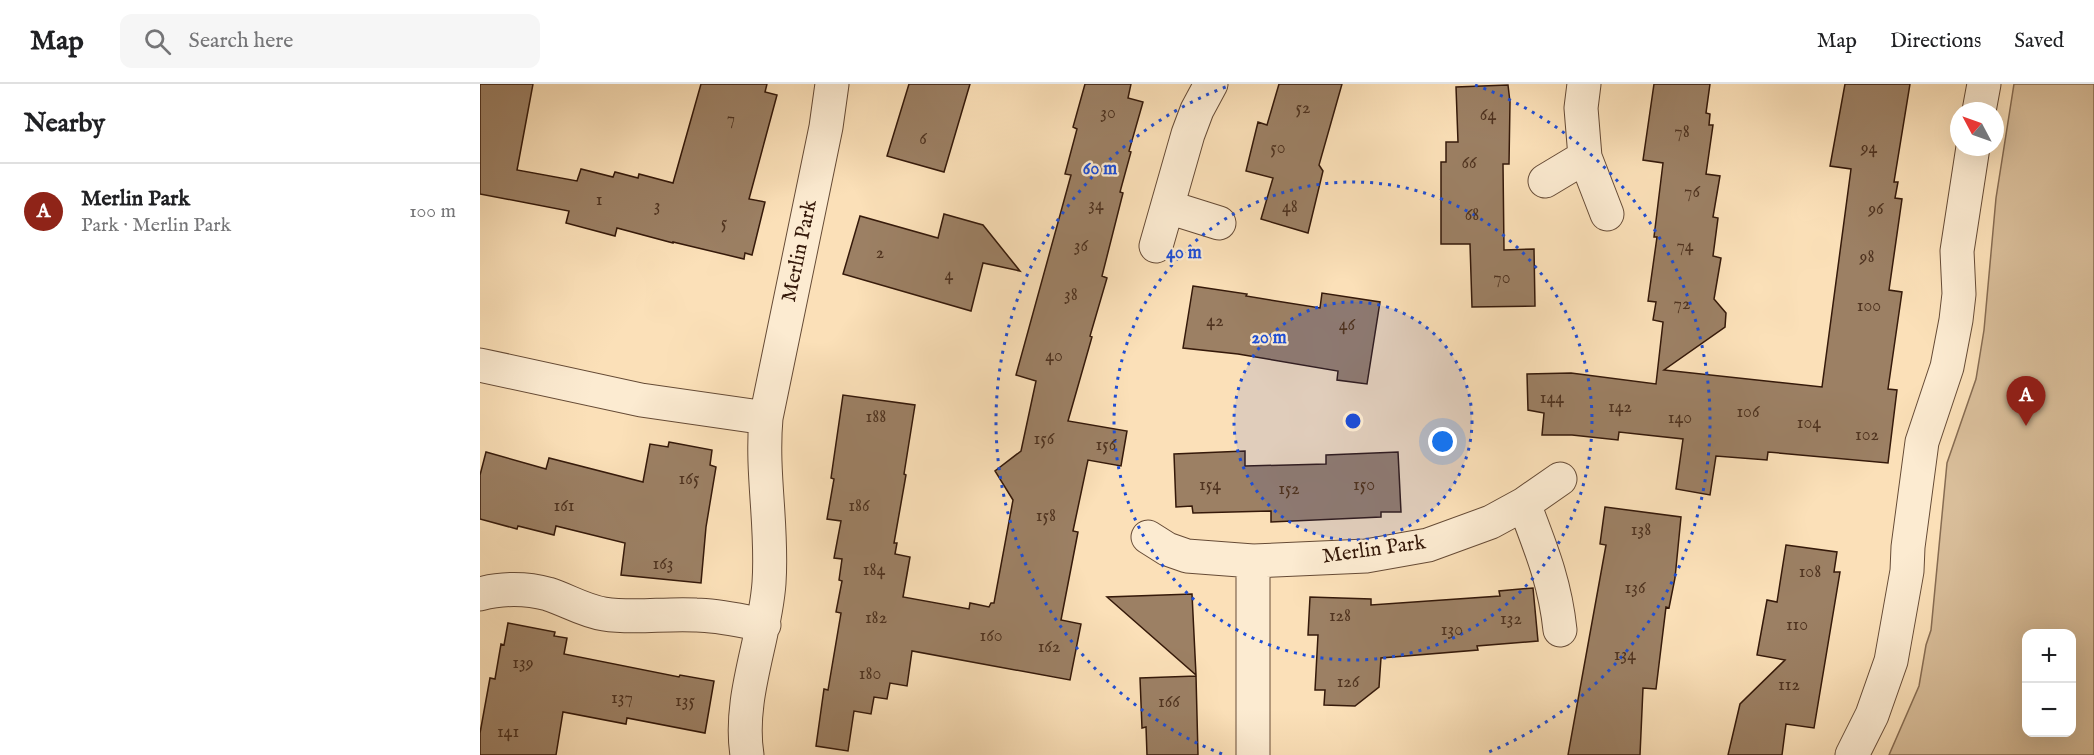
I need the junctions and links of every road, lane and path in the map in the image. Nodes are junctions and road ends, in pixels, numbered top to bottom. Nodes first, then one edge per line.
1 (832, 84) edge
2 (1211, 84) edge
3 (1584, 84) edge
4 (1984, 84) edge
5 (1981, 102) edge
6 (1972, 156) edge
7 (1585, 158) junction
8 (1545, 181) dead end
9 (1168, 207) junction
10 (1606, 214) dead end
11 (1219, 223) dead end
12 (1156, 246) dead end
13 (480, 365) edge
14 (766, 418) junction
15 (1560, 479) dead end
16 (1524, 504) junction
17 (1148, 537) dead end
18 (1253, 561) junction
19 (480, 594) edge
20 (764, 625) junction
21 (1560, 630) dead end
22 (747, 755) edge
23 (1252, 755) edge
24 (1852, 755) edge

1 - 14 street, Merlin Park
2 - 9 street
3 - 7 street
4 - 5 street
6 - 24 street
7 - 8 street
7 - 10 street
9 - 11 street
9 - 12 street
13 - 14 street
14 - 20 street, Merlin Park
15 - 16 street, Merlin Park
16 - 18 street, Merlin Park
16 - 21 street
17 - 18 street, Merlin Park
18 - 23 street
19 - 20 street
20 - 22 street, Merlin Park

